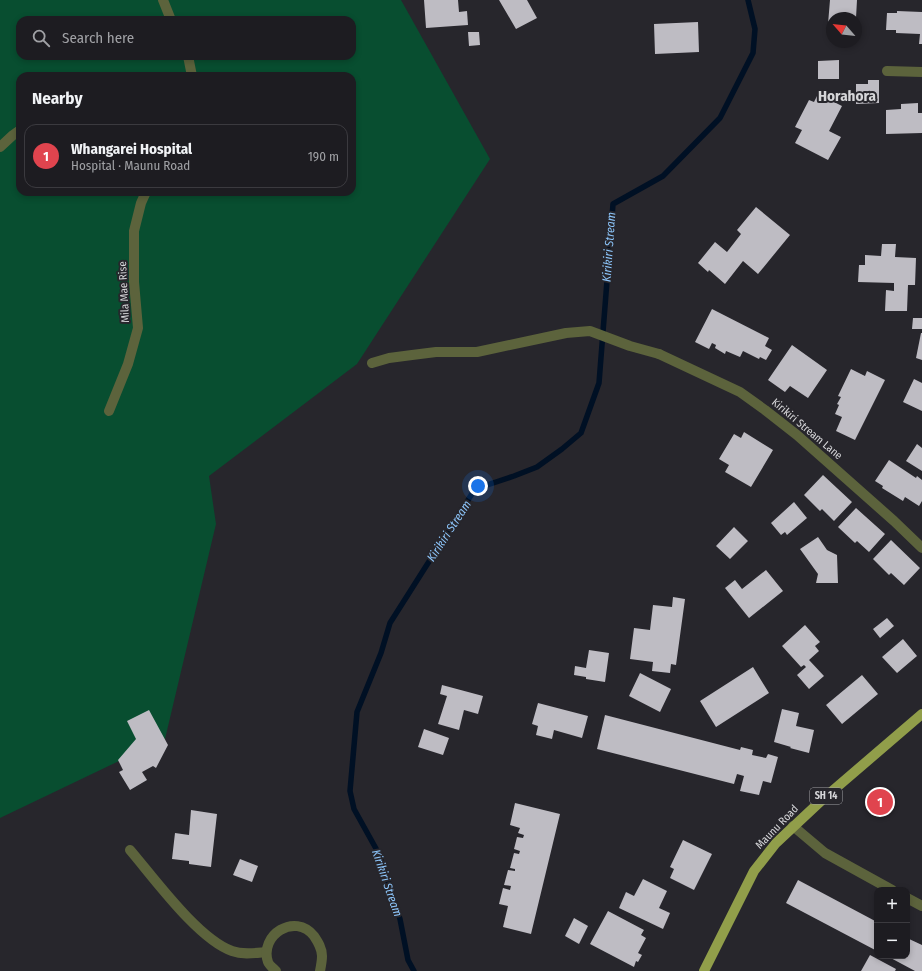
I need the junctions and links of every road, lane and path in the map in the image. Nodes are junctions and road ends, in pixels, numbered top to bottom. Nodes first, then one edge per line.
1 (164, 0) edge
2 (170, 16) edge
3 (189, 60) edge
4 (887, 71) dead end
5 (191, 72) edge
6 (922, 72) edge
7 (16, 133) edge
8 (0, 147) edge
9 (144, 196) edge
10 (372, 363) dead end
11 (109, 411) dead end
12 (922, 548) edge
13 (922, 714) edge
14 (793, 826) junction
15 (130, 850) dead end
16 (887, 887) edge
17 (910, 900) edge
18 (922, 906) edge
19 (266, 952) junction
20 (276, 971) edge
21 (320, 971) edge
22 (704, 971) edge

1 - 2 street
3 - 5 street
4 - 6 street
7 - 8 street
9 - 11 street, Mila Mae Rise
10 - 12 street, Kirikiri Stream Lane
13 - 14 main road, Maunu Road / SH 14
14 - 16 street
14 - 22 main road, Maunu Road / SH 14
15 - 19 street
17 - 18 street
19 - 20 street
19 - 21 street

